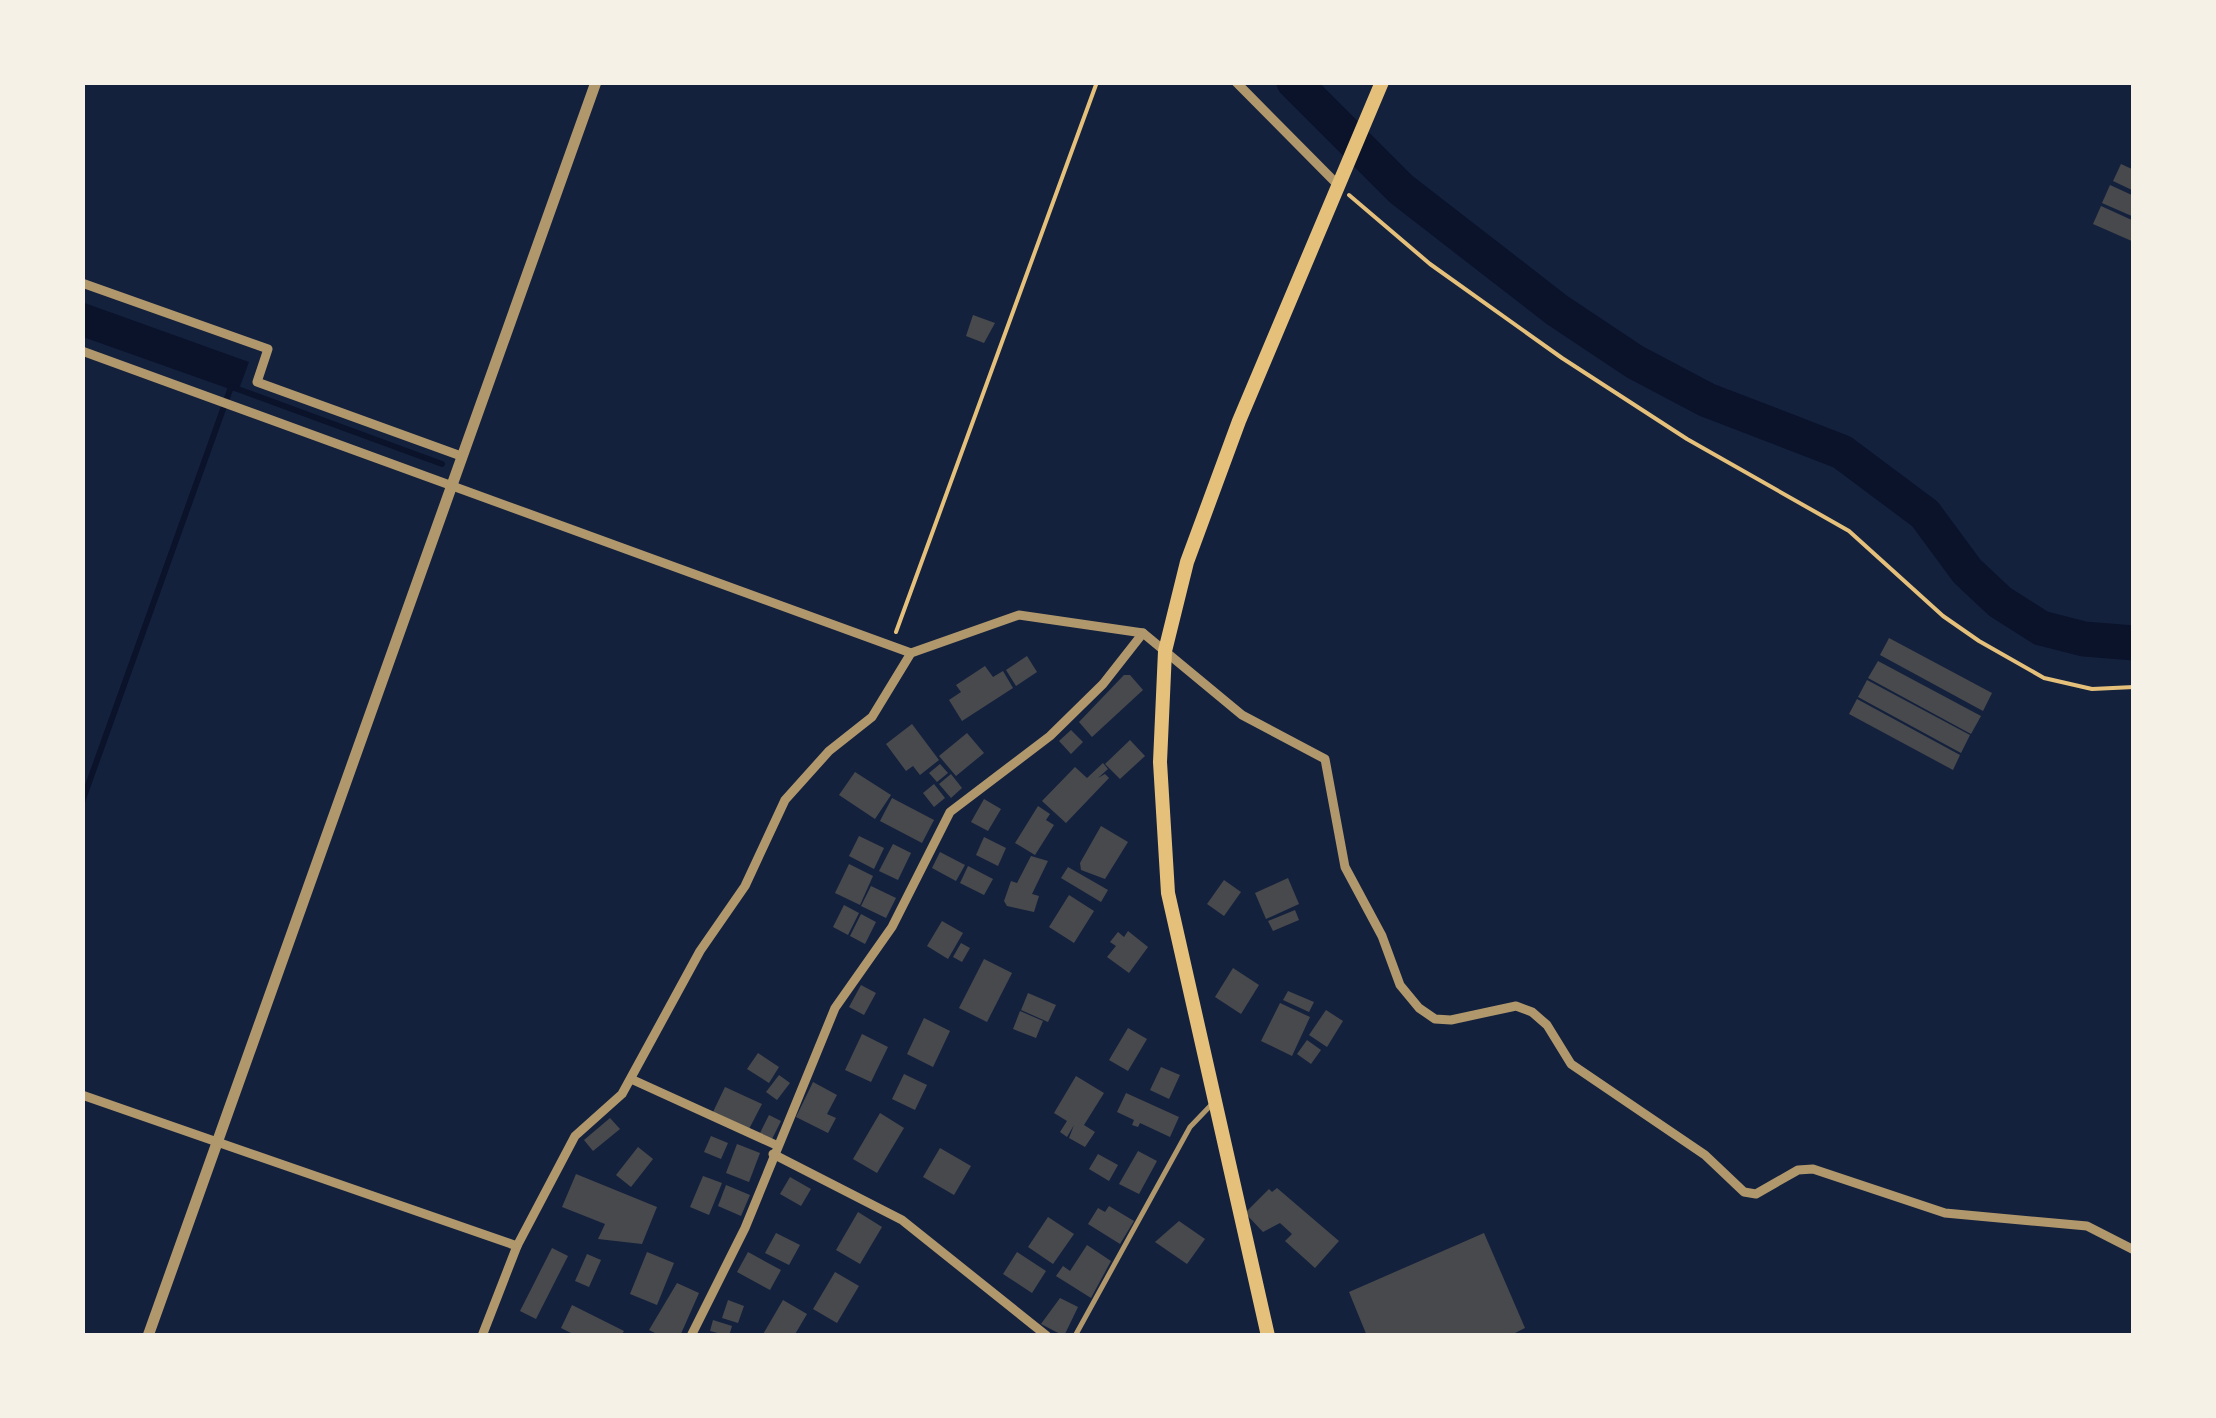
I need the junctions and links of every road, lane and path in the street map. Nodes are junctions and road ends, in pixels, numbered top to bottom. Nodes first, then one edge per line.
1 (596, 82) edge
2 (1097, 82) edge
3 (1236, 82) edge
4 (1379, 88) edge
5 (1339, 179) junction
6 (82, 283) edge
7 (82, 351) edge
8 (462, 456) junction
9 (451, 484) junction
10 (1143, 633) junction
11 (892, 643) junction
12 (1164, 651) junction
13 (912, 653) junction
14 (2134, 688) edge
15 (631, 1079) junction
16 (82, 1095) edge
17 (1215, 1101) junction
18 (218, 1144) junction
19 (774, 1149) junction
20 (518, 1246) junction
21 (2134, 1250) edge
22 (148, 1336) edge
23 (482, 1336) edge
24 (691, 1336) edge
25 (1048, 1336) edge
26 (1075, 1336) edge
27 (1268, 1336) edge

1 - 8 street
2 - 11 path
3 - 5 street
4 - 5 main road
5 - 12 main road
5 - 14 path
6 - 8 street
7 - 9 street
8 - 9 street
9 - 11 street
9 - 18 street
10 - 12 street
10 - 13 street
10 - 19 street
11 - 13 street
12 - 17 main road
12 - 21 street
13 - 15 street
15 - 19 street
15 - 20 street
16 - 18 street
17 - 26 lane
17 - 27 main road
18 - 20 street
18 - 22 street
19 - 24 street
19 - 25 street
20 - 23 street

